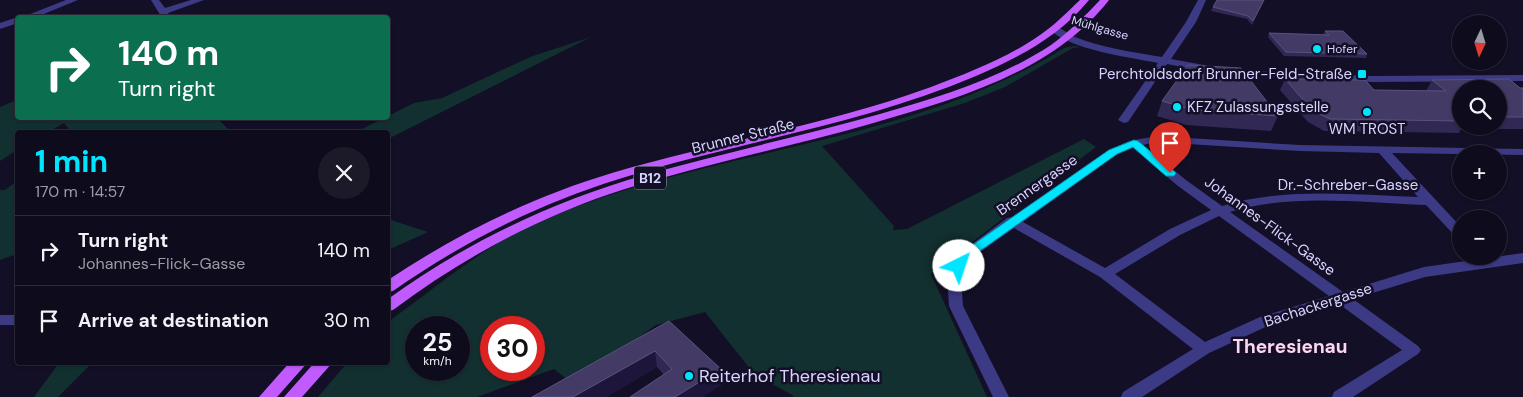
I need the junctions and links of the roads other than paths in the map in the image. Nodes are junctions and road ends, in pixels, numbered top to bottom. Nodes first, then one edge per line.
1 (74, 0) edge
2 (155, 0) edge
3 (200, 0) edge
4 (1085, 0) edge
5 (1105, 0) edge
6 (1202, 0) edge
7 (32, 15) edge
8 (165, 15) edge
9 (15, 21) edge
10 (0, 26) edge
11 (1054, 29) junction
12 (1069, 35) junction
13 (1164, 61) junction
14 (1523, 78) edge
15 (1124, 120) dead end
16 (1134, 143) junction
17 (1383, 150) junction
18 (1523, 152) edge
19 (1429, 201) junction
20 (1221, 210) junction
21 (1012, 221) junction
22 (1452, 225) edge
23 (1507, 258) edge
24 (1523, 258) edge
25 (1457, 265) edge
26 (1106, 274) junction
27 (390, 286) edge
28 (1340, 297) junction
29 (390, 305) edge
30 (0, 320) edge
31 (15, 320) edge
32 (1204, 349) junction
33 (297, 365) edge
34 (322, 365) edge
35 (267, 397) edge
36 (292, 397) edge
37 (1001, 397) edge
38 (1129, 397) edge
39 (1340, 397) edge

1 - 7 street
2 - 8 street
3 - 8 street
4 - 11 main road, Brunner Straße / B12
5 - 12 main road, Brunner Straße / B12
6 - 13 street
9 - 10 street
11 - 12 street, Mühlgasse
11 - 27 main road, Brunner Straße / B12
12 - 13 street, Mühlgasse
12 - 29 main road, Brunner Straße / B12
13 - 14 street, Mühlgasse
13 - 15 street
16 - 17 street, Brennergasse
16 - 20 street, Johannes-Flick-Gasse
16 - 21 street, Brennergasse
17 - 18 street, Brennergasse
17 - 19 street
19 - 20 street, Dr.-Schreber-Gasse
19 - 22 street
20 - 26 street, Dr.-Schreber-Gasse
20 - 28 street, Johannes-Flick-Gasse
21 - 26 street
21 - 37 street, Brennergasse
23 - 24 street, Bachackergasse
25 - 28 street, Bachackergasse
26 - 32 street
28 - 32 street, Bachackergasse
28 - 39 street, Johannes-Flick-Gasse
30 - 31 street
32 - 38 street, Bachackergasse
33 - 35 main road
34 - 36 main road

